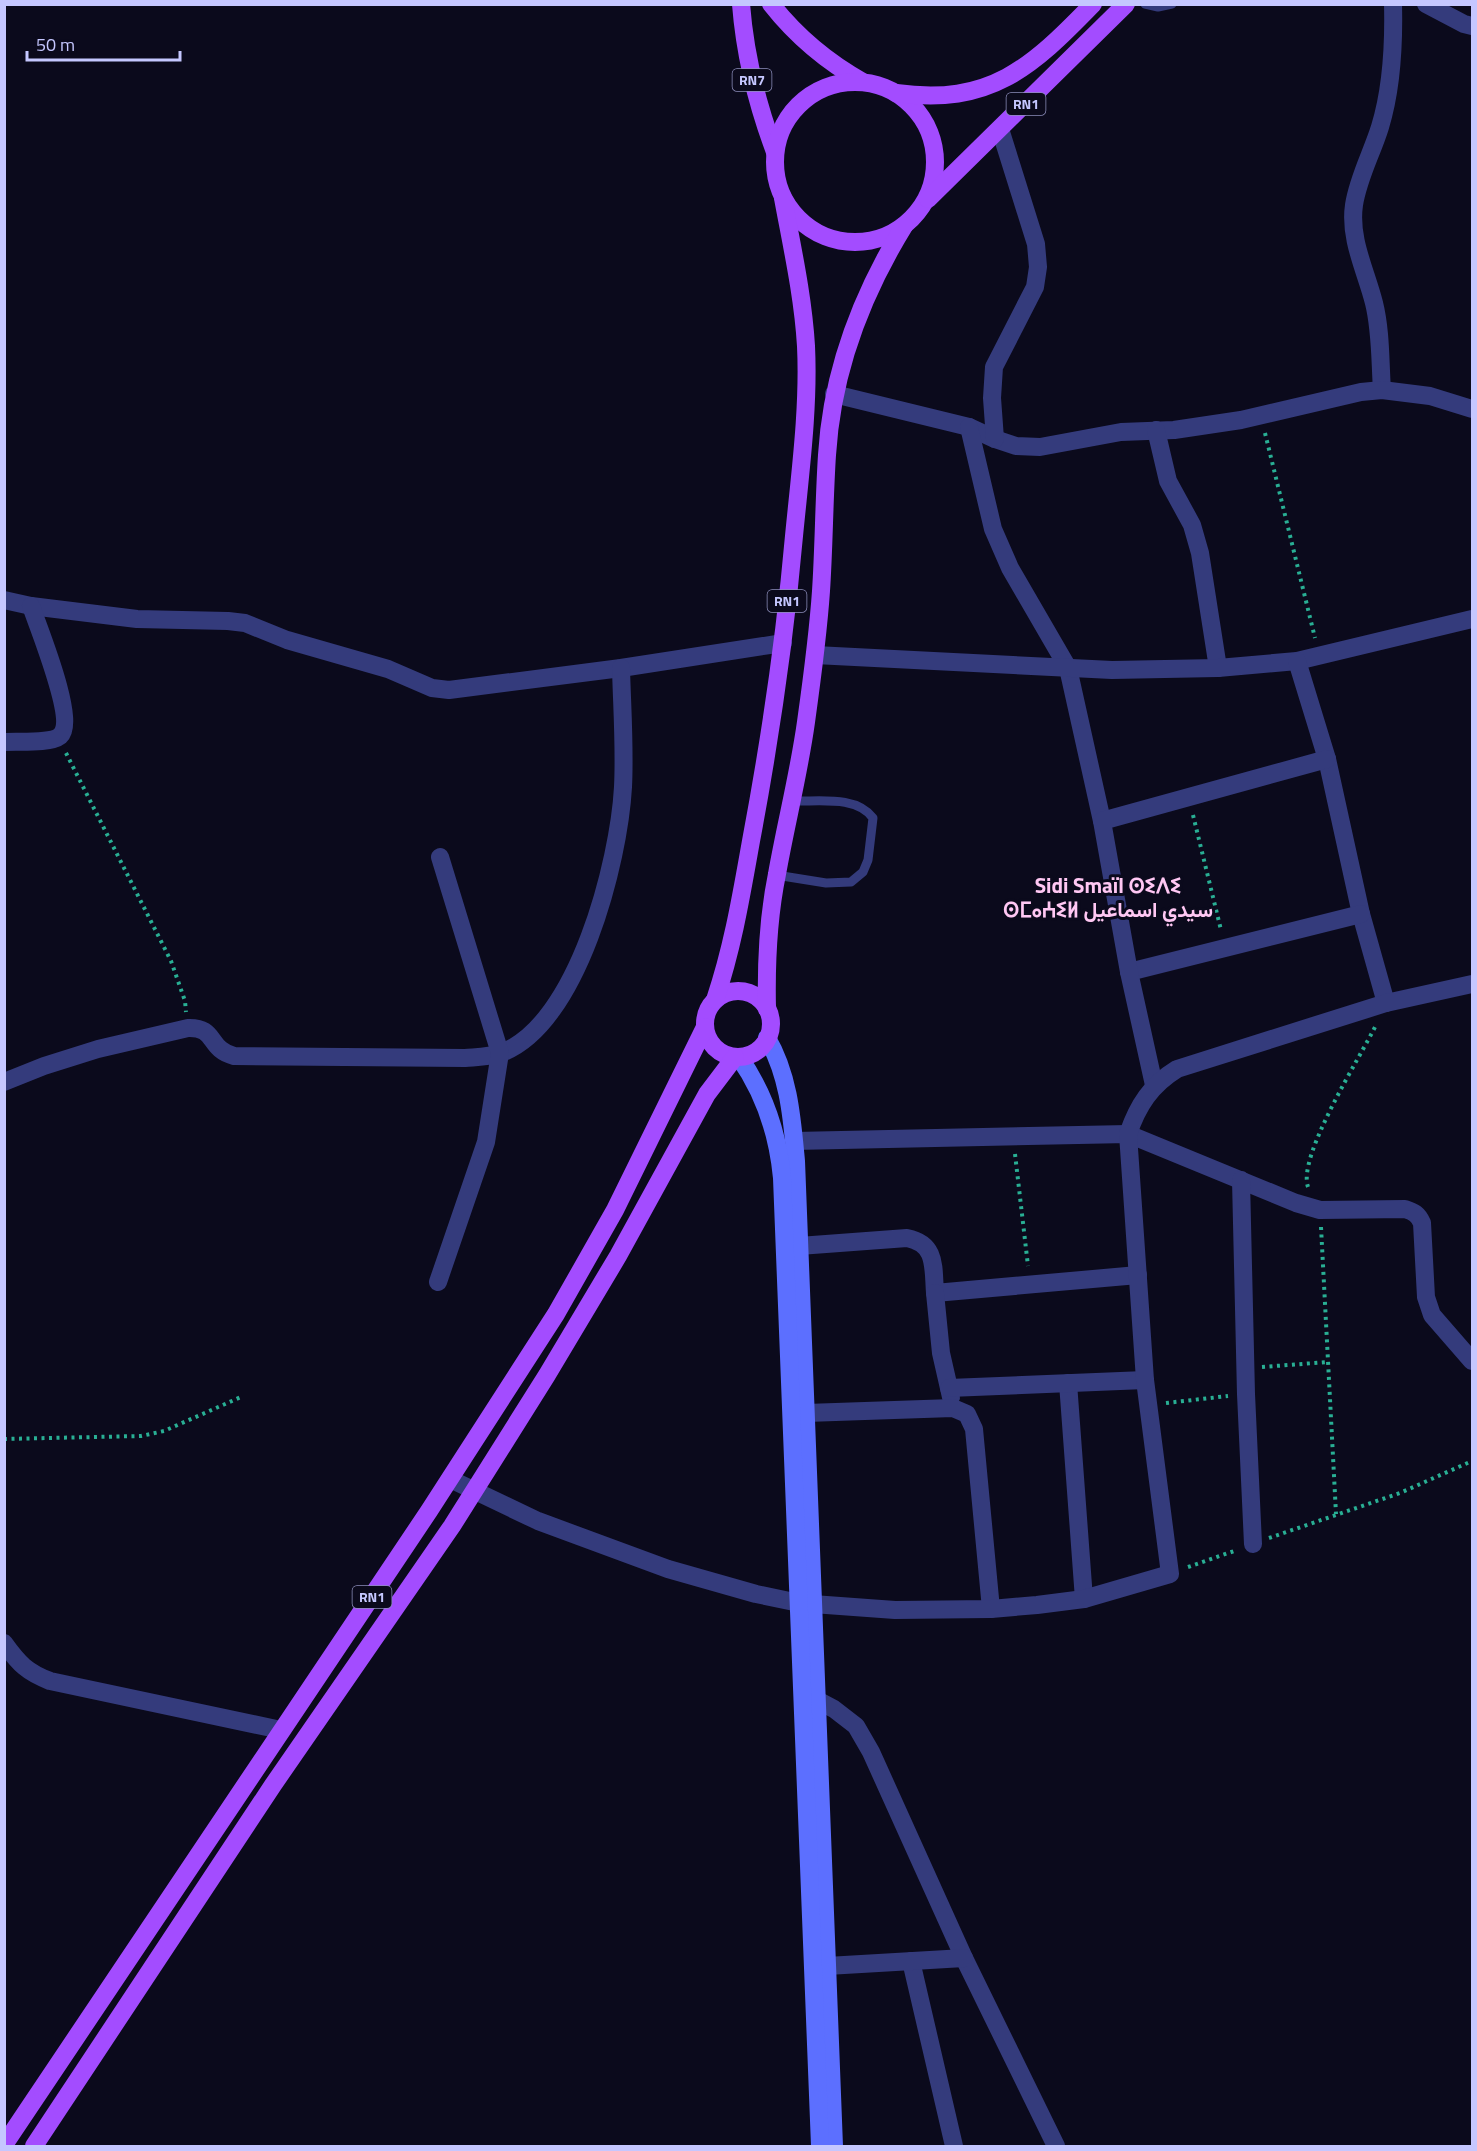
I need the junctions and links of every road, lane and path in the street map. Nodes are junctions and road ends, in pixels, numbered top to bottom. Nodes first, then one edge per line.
1 (741, 4) edge
2 (771, 4) edge
3 (1093, 4) edge
4 (1125, 4) edge
5 (1172, 4) edge
6 (1393, 4) edge
7 (1426, 4) edge
8 (1148, 5) edge
9 (1473, 26) edge
10 (864, 83) junction
11 (894, 93) junction
12 (1000, 129) junction
13 (775, 152) junction
14 (783, 198) junction
15 (925, 202) junction
16 (904, 226) junction
17 (1382, 390) junction
18 (834, 394) junction
19 (1473, 409) edge
20 (1261, 415) junction
21 (969, 427) junction
22 (1156, 430) junction
23 (995, 439) junction
24 (4, 600) edge
25 (31, 606) junction
26 (1473, 619) edge
27 (783, 643) junction
28 (815, 655) junction
29 (1320, 657) junction
30 (1297, 661) junction
31 (621, 668) junction
32 (1068, 668) junction
33 (1218, 668) junction
34 (58, 737) junction
35 (4, 742) edge
36 (1327, 759) junction
37 (1189, 797) junction
38 (792, 801) junction
39 (1102, 821) junction
40 (440, 857) dead end
41 (776, 875) junction
42 (1361, 914) junction
43 (1226, 948) junction
44 (1130, 972) junction
45 (1473, 984) edge
46 (715, 1000) junction
47 (1386, 1003) junction
48 (767, 1009) junction
49 (705, 1027) junction
50 (188, 1028) junction
51 (767, 1038) junction
52 (500, 1053) junction
53 (737, 1057) junction
54 (4, 1082) edge
55 (1154, 1085) junction
56 (1128, 1134) junction
57 (1013, 1136) junction
58 (794, 1141) junction
59 (1241, 1180) junction
60 (1320, 1210) junction
61 (799, 1246) junction
62 (1138, 1275) junction
63 (438, 1281) dead end
64 (1030, 1284) junction
65 (935, 1293) junction
66 (1473, 1361) edge
67 (1328, 1362) junction
68 (1246, 1368) junction
69 (1145, 1380) junction
70 (1068, 1383) junction
71 (949, 1388) junction
72 (1246, 1394) junction
73 (241, 1397) dead end
74 (1149, 1405) junction
75 (953, 1408) junction
76 (806, 1413) junction
77 (4, 1439) edge
78 (1473, 1461) edge
79 (450, 1479) junction
80 (474, 1490) junction
81 (1336, 1514) junction
82 (1253, 1544) junction
83 (1170, 1574) junction
84 (1084, 1599) junction
85 (806, 1603) junction
86 (991, 1609) junction
87 (4, 1643) edge
88 (817, 1700) junction
89 (281, 1730) junction
90 (964, 1958) junction
91 (911, 1962) junction
92 (827, 1966) junction
93 (4, 2145) edge
94 (34, 2146) edge
95 (820, 2146) edge
96 (834, 2146) edge
97 (954, 2146) edge
98 (1056, 2146) edge

1 - 13 main road, RN7
2 - 10 main road
3 - 11 main road, RN1
4 - 12 main road, RN1
5 - 8 lane
6 - 17 street
7 - 9 street
10 - 11 main road, RN1
10 - 13 main road, RN1
11 - 15 main road, RN1
12 - 15 main road, RN1
12 - 23 street
13 - 14 main road, RN1
14 - 16 main road, RN1
14 - 27 main road, RN1
15 - 16 main road, RN1
16 - 18 main road, RN1
17 - 19 street
17 - 20 street
18 - 21 street
18 - 28 main road, RN1
20 - 22 street
20 - 29 path
21 - 23 street
21 - 32 street
22 - 23 street
22 - 33 street
24 - 25 street
25 - 31 street
25 - 34 street
26 - 29 street
27 - 31 street
27 - 46 main road, RN1
28 - 32 street
28 - 38 main road, RN1
29 - 30 street
30 - 33 street
30 - 36 street
31 - 52 street
32 - 33 street
32 - 39 street
34 - 35 street
34 - 50 path
36 - 37 street
36 - 42 street
37 - 39 street
37 - 43 path
38 - 41 main road, RN1
38 - 41 lane
39 - 44 street
40 - 52 street
41 - 48 main road, RN1
42 - 43 street
42 - 47 street
43 - 44 street
44 - 55 street
45 - 47 street
46 - 48 main road
46 - 49 main road, RN1
47 - 55 street
47 - 60 path
48 - 51 main road, RN1
49 - 53 main road
49 - 79 main road, RN1
50 - 52 street
50 - 54 street
51 - 53 main road, RN1
51 - 58 street
52 - 63 street
53 - 80 main road, RN1
53 - 85 street
55 - 56 street
56 - 57 street
56 - 59 street
56 - 62 street
57 - 58 street
57 - 64 path
58 - 61 street
59 - 60 street
59 - 68 street
60 - 66 street
60 - 67 path
61 - 65 street
61 - 76 street
62 - 64 street
62 - 69 street
64 - 65 street
65 - 71 street
67 - 68 path
67 - 81 path
68 - 72 street
69 - 70 street
69 - 74 street
70 - 71 street
70 - 84 street
71 - 75 street
72 - 74 path
72 - 82 street
73 - 77 path
74 - 83 street
75 - 76 street
75 - 86 street
76 - 85 street
78 - 81 path
79 - 80 street
79 - 89 main road, RN1
80 - 85 street
80 - 94 main road, RN1
81 - 82 path
82 - 83 path
83 - 84 street
84 - 86 street
85 - 86 street
85 - 88 street
85 - 95 street
87 - 89 street
88 - 90 street
88 - 92 street
89 - 93 main road, RN1
90 - 91 street
90 - 98 street
91 - 92 street
91 - 97 street
92 - 96 street

